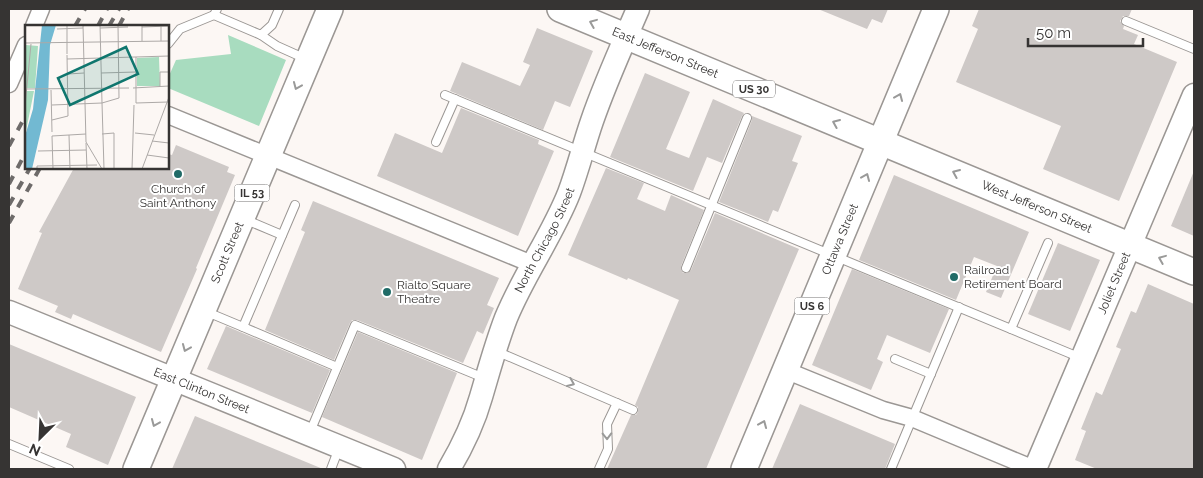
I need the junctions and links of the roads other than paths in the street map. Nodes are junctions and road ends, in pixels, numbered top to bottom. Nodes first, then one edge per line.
1 (41, 9) edge
2 (279, 9) edge
3 (330, 9) edge
4 (560, 9) edge
5 (638, 9) edge
6 (936, 9) edge
7 (215, 12) edge
8 (1126, 21) dead end
9 (34, 25) edge
10 (262, 35) junction
11 (626, 36) junction
12 (169, 43) edge
13 (1194, 49) edge
14 (25, 52) edge
15 (308, 60) junction
16 (9, 84) edge
17 (445, 95) dead end
18 (1194, 95) edge
19 (455, 99) junction
20 (169, 115) edge
21 (748, 118) dead end
22 (436, 142) dead end
23 (881, 142) junction
24 (583, 152) junction
25 (268, 156) junction
26 (295, 205) dead end
27 (712, 205) junction
28 (241, 218) junction
29 (282, 235) junction
30 (1048, 243) dead end
31 (1130, 246) junction
32 (833, 256) junction
33 (532, 264) junction
34 (686, 268) dead end
35 (1194, 272) edge
36 (959, 307) junction
37 (202, 310) junction
38 (9, 312) edge
39 (243, 327) junction
40 (1011, 329) junction
41 (494, 351) junction
42 (1082, 358) junction
43 (896, 359) dead end
44 (337, 367) junction
45 (786, 370) junction
46 (931, 374) junction
47 (174, 378) junction
48 (486, 379) junction
49 (615, 402) junction
50 (633, 410) dead end
51 (912, 418) junction
52 (308, 434) junction
53 (9, 444) edge
54 (340, 447) junction
55 (70, 469) edge
56 (136, 469) edge
57 (331, 469) edge
58 (394, 469) edge
59 (449, 469) edge
60 (599, 469) edge
61 (744, 469) edge
62 (891, 469) edge
63 (1034, 469) edge

1 - 9 street
2 - 10 lane
3 - 15 main road, Scott Street / IL 53
11 -> 4 main road, East Jefferson Street / US 30
5 - 11 street, North Chicago Street
23 -> 6 main road, Ottawa Street / US 6
7 - 10 lane
7 - 12 lane
8 - 13 lane
10 - 15 lane
23 -> 11 main road, East Jefferson Street / US 30
11 - 24 street, North Chicago Street
14 - 16 street
15 -> 25 main road, Scott Street / IL 53
17 - 19 lane
18 - 31 street, Joliet Street
19 - 22 lane
19 - 24 lane
20 - 25 street
21 - 27 lane
31 -> 23 main road, West Jefferson Street / US 30
32 -> 23 main road, Ottawa Street / US 6
24 - 27 lane
24 - 33 street, North Chicago Street
25 - 28 main road, Scott Street / IL 53
25 - 33 street
26 - 29 lane
27 - 32 lane
27 - 34 lane
28 - 29 lane
28 - 37 main road, Scott Street / IL 53
29 - 39 lane
30 - 40 lane
35 -> 31 main road, West Jefferson Street / US 30
31 - 42 street, Joliet Street
32 - 36 lane
32 - 45 main road, Ottawa Street / US 6
33 - 41 street, North Chicago Street
36 - 40 lane
36 - 46 lane
37 - 39 lane
37 -> 47 main road, Scott Street / IL 53
38 - 47 street, East Clinton Street
39 - 44 lane
40 - 42 lane
41 - 48 street, North Chicago Street
41 -> 49 lane
42 - 63 street, Joliet Street
43 - 46 lane
44 - 48 lane
44 - 52 lane
45 - 51 street
61 -> 45 main road, Ottawa Street / US 6
46 - 51 lane
47 - 52 street, East Clinton Street
47 -> 56 main road, Scott Street / IL 53
48 - 59 street, North Chicago Street
49 - 50 lane
49 -> 60 lane
51 - 62 lane
51 - 63 street
52 - 54 street, East Clinton Street
53 - 55 lane
54 - 57 lane
54 - 58 street, East Clinton Street

